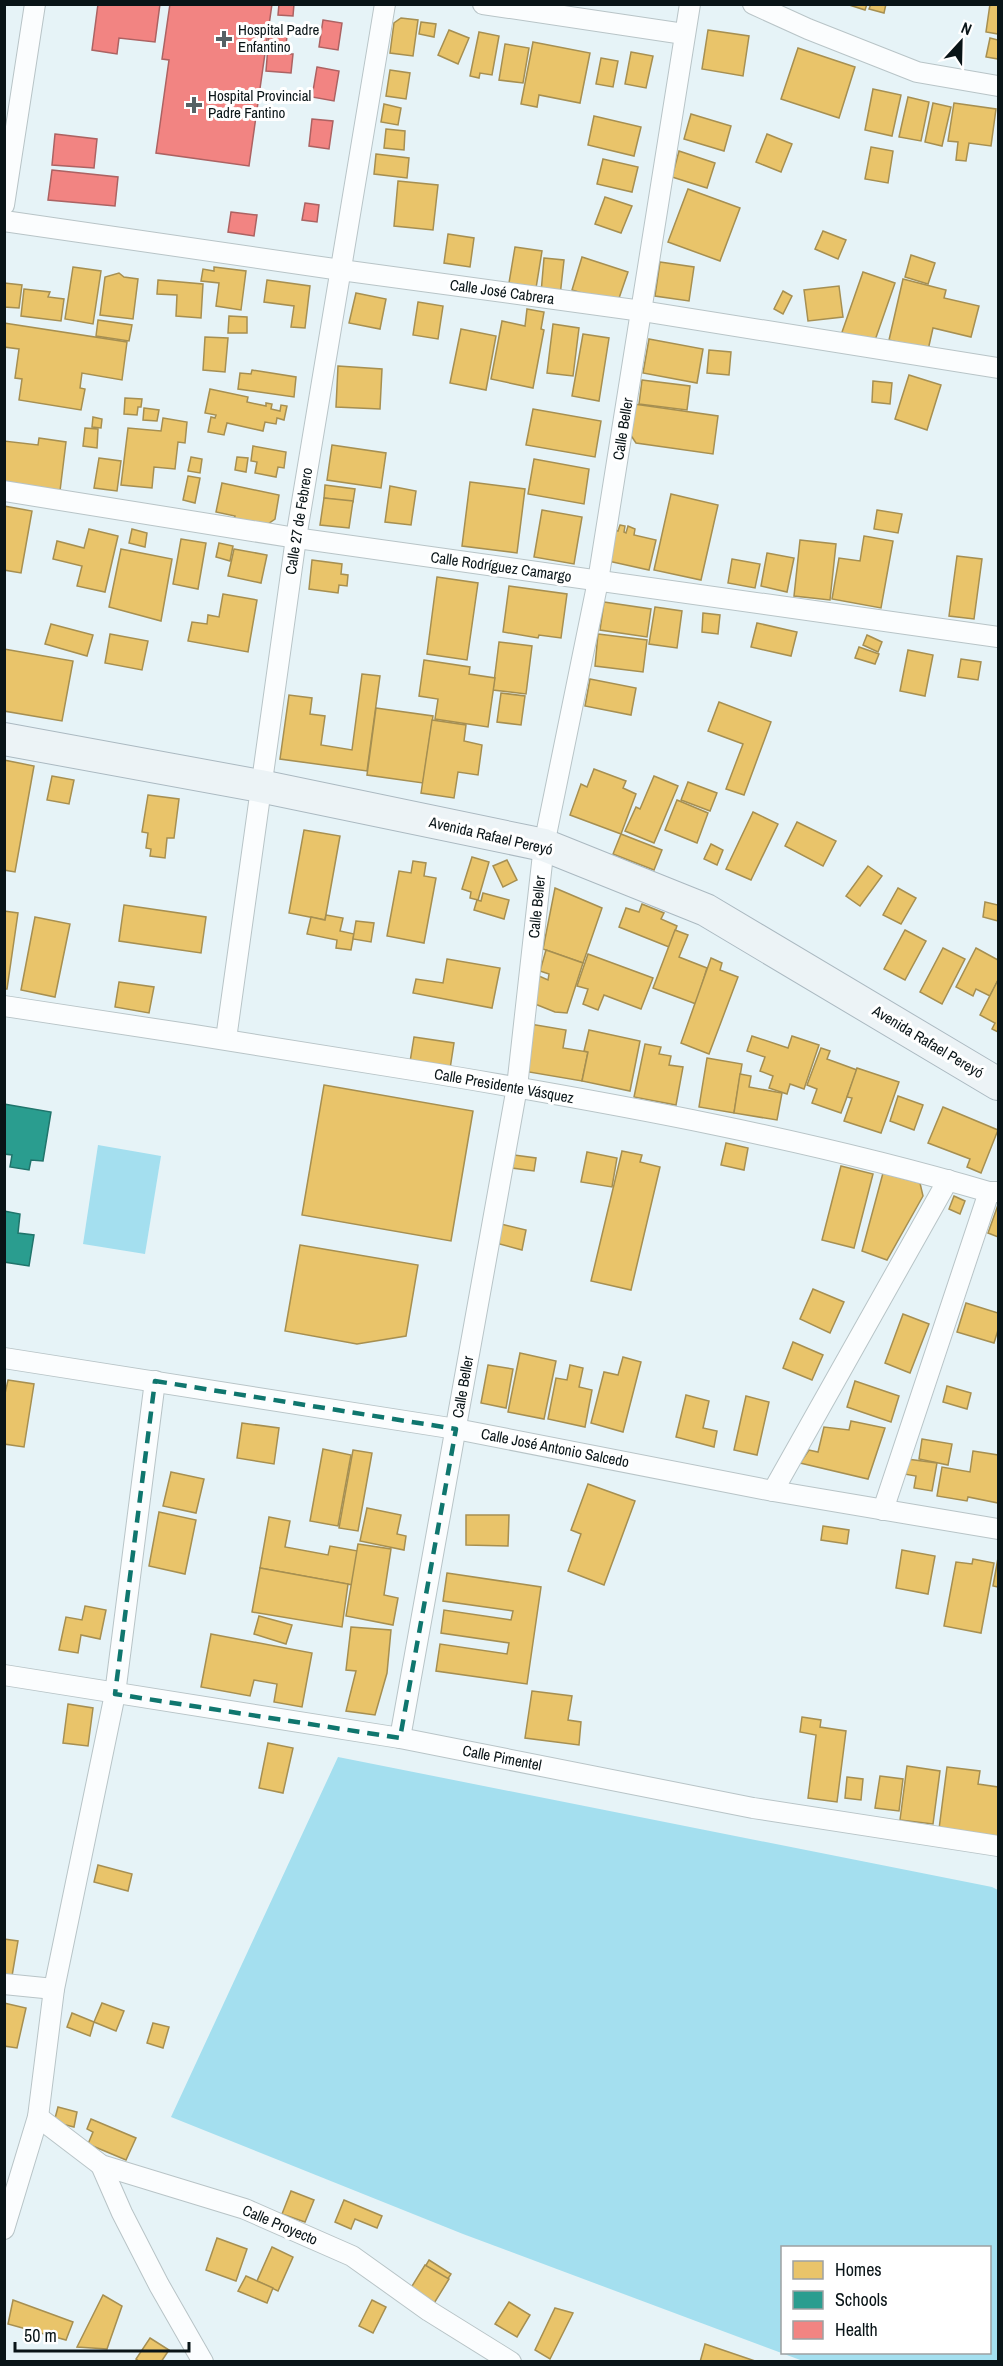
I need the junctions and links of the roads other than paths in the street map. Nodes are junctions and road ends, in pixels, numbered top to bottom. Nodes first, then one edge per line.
1 (35, 4) edge
2 (385, 4) edge
3 (483, 4) edge
4 (690, 4) edge
5 (753, 4) edge
6 (684, 34) junction
7 (999, 86) edge
8 (4, 205) edge
9 (4, 221) edge
10 (341, 270) junction
11 (642, 311) junction
12 (999, 368) edge
13 (4, 491) edge
14 (296, 538) junction
15 (598, 581) junction
16 (999, 637) edge
17 (4, 739) edge
18 (260, 786) junction
19 (544, 845) junction
20 (4, 1006) edge
21 (226, 1039) junction
22 (999, 1084) edge
23 (517, 1087) junction
24 (948, 1180) junction
25 (994, 1192) edge
26 (4, 1358) edge
27 (155, 1381) junction
28 (456, 1429) junction
29 (773, 1491) junction
30 (883, 1510) junction
31 (999, 1529) edge
32 (4, 1675) edge
33 (115, 1694) junction
34 (400, 1738) junction
35 (999, 1845) edge
36 (4, 1984) edge
37 (54, 1989) junction
38 (38, 2117) junction
39 (101, 2165) junction
40 (4, 2229) edge
41 (204, 2361) edge
42 (511, 2361) edge

1 - 8 street
2 - 10 street, Calle 27 de Febrero
3 - 6 street
4 - 6 street, Calle Beller
5 - 7 street
6 - 11 street, Calle Beller
9 - 10 street, Calle José Cabrera
10 - 11 street, Calle José Cabrera
10 - 14 street, Calle 27 de Febrero
11 - 12 street, Calle José Cabrera
11 - 15 street, Calle Beller
13 - 14 street, Calle Rodríguez Camargo
14 - 15 street, Calle Rodríguez Camargo
14 - 18 street, Calle 27 de Febrero
15 - 16 street, Calle Rodríguez Camargo
15 - 19 street, Calle Beller
17 - 18 main road, Avenida Rafael Pereyó
18 - 19 main road, Avenida Rafael Pereyó
18 - 21 street, Calle 27 de Febrero
19 - 22 main road, Avenida Rafael Pereyó
19 - 23 street, Calle Beller
20 - 21 street, Calle Presidente Vásquez
21 - 23 street, Calle Presidente Vásquez
23 - 24 street, Calle Presidente Vásquez
23 - 28 street, Calle Beller
24 - 25 street, Calle Presidente Vásquez
24 - 29 street
25 - 30 street
26 - 27 street, Calle José Antonio Salcedo
27 - 28 street, Calle José Antonio Salcedo
27 - 33 street
28 - 29 street, Calle José Antonio Salcedo
28 - 34 street, Calle Beller
29 - 30 street, Calle José Antonio Salcedo
30 - 31 street, Calle José Antonio Salcedo
32 - 33 street, Calle Pimentel
33 - 34 street, Calle Pimentel
33 - 37 street
34 - 35 street, Calle Pimentel
36 - 37 street
37 - 38 street
38 - 39 street, Calle Proyecto
38 - 40 street
39 - 41 street
39 - 42 street, Calle Proyecto

